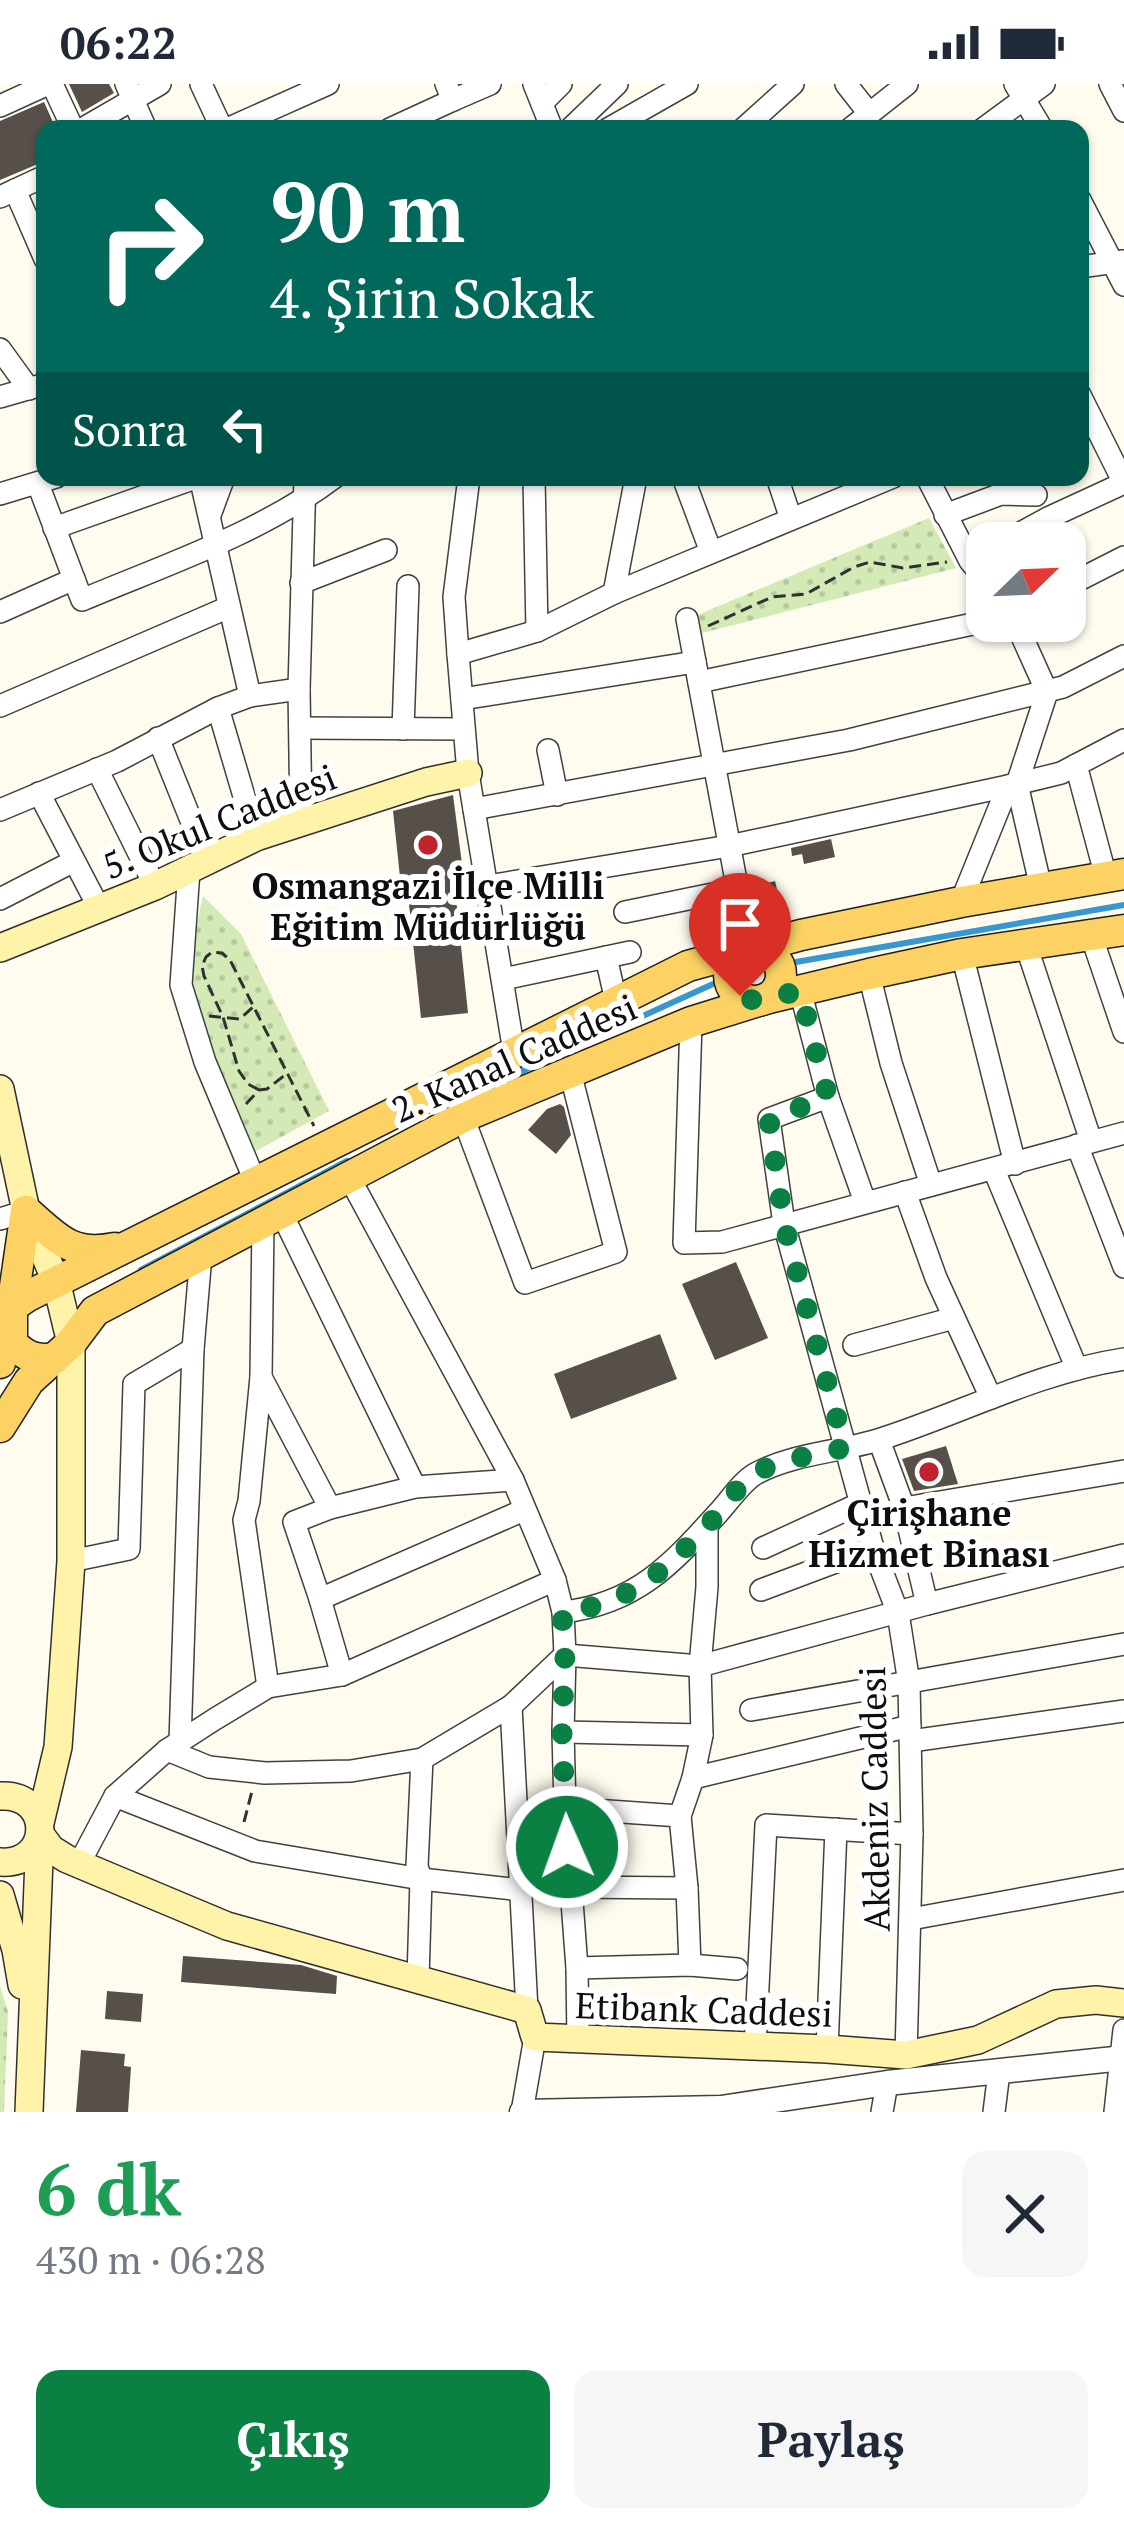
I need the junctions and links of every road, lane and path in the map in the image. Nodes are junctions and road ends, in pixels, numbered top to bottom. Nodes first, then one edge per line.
1 (50, 84) edge
2 (160, 84) edge
3 (201, 84) edge
4 (328, 84) edge
5 (490, 84) edge
6 (561, 84) edge
7 (617, 84) edge
8 (687, 84) edge
9 (793, 84) edge
10 (846, 84) edge
11 (908, 84) edge
12 (1044, 84) edge
13 (1110, 84) edge
14 (129, 91) edge
15 (1020, 91) edge
16 (450, 92) edge
17 (538, 94) edge
18 (0, 106) edge
19 (1124, 111) edge
20 (868, 112) junction
21 (68, 120) edge
22 (93, 120) edge
23 (142, 120) edge
24 (219, 120) edge
25 (245, 120) edge
26 (405, 120) edge
27 (579, 120) edge
28 (624, 120) edge
29 (753, 120) edge
30 (860, 120) edge
31 (992, 120) edge
32 (1037, 120) edge
33 (36, 180) edge
34 (8, 193) edge
35 (1089, 214) edge
36 (36, 244) edge
37 (1119, 262) edge
38 (1089, 266) edge
39 (1124, 284) edge
40 (0, 349) edge
41 (36, 386) edge
42 (36, 387) edge
43 (0, 398) edge
44 (1089, 413) edge
45 (1124, 483) edge
46 (36, 484) edge
47 (48, 486) edge
48 (173, 486) edge
49 (202, 486) edge
50 (221, 486) edge
51 (305, 486) edge
52 (323, 486) edge
53 (468, 486) edge
54 (534, 486) edge
55 (634, 486) edge
56 (685, 486) edge
57 (780, 486) edge
58 (852, 486) edge
59 (931, 486) edge
60 (1031, 486) edge
61 (0, 494) edge
62 (304, 501) junction
63 (210, 515) junction
64 (945, 515) junction
65 (1048, 518) junction
66 (791, 519) junction
67 (1041, 522) edge
68 (54, 528) junction
69 (966, 541) edge
70 (217, 543) junction
71 (386, 550) dead end
72 (711, 552) junction
73 (1124, 557) edge
74 (966, 558) edge
75 (1086, 576) edge
76 (74, 579) junction
77 (302, 583) junction
78 (408, 586) dead end
79 (614, 592) junction
80 (229, 607) junction
81 (0, 612) edge
82 (966, 625) edge
83 (689, 627) joint
84 (538, 631) junction
85 (1024, 642) edge
86 (458, 654) junction
87 (1124, 656) edge
88 (697, 672) junction
89 (298, 689) junction
90 (1047, 692) junction
91 (250, 696) junction
92 (462, 699) junction
93 (0, 706) edge
94 (218, 708) junction
95 (300, 728) junction
96 (403, 729) junction
97 (464, 730) junction
98 (158, 738) junction
99 (1124, 740) edge
100 (548, 750) dead end
101 (1076, 765) junction
102 (715, 766) junction
103 (97, 770) junction
104 (468, 772) junction
105 (1012, 785) junction
106 (39, 794) junction
107 (556, 795) junction
108 (474, 809) junction
109 (0, 810) edge
110 (301, 822) junction
111 (256, 837) junction
112 (729, 846) junction
113 (74, 862) junction
114 (198, 865) junction
115 (1115, 876) edge
116 (155, 886) junction
117 (488, 886) junction
118 (1041, 888) junction
119 (737, 889) junction
120 (0, 899) edge
121 (962, 902) junction
122 (99, 908) junction
123 (625, 912) dead end
124 (1124, 929) edge
125 (1091, 935) junction
126 (1026, 945) junction
127 (0, 948) edge
128 (748, 950) junction
129 (630, 952) dead end
130 (962, 954) junction
131 (606, 957) junction
132 (869, 974) junction
133 (502, 980) junction
134 (800, 991) junction
135 (765, 999) junction
136 (616, 1001) junction
137 (253, 1007) junction
138 (223, 1017) junction
139 (692, 1022) junction
140 (1124, 1032) edge
141 (514, 1052) junction
142 (570, 1072) junction
143 (287, 1073) junction
144 (0, 1089) edge
145 (828, 1097) junction
146 (463, 1118) junction
147 (5, 1129) edge
148 (1124, 1132) edge
149 (1084, 1143) junction
150 (324, 1147) junction
151 (1004, 1167) junction
152 (349, 1177) junction
153 (255, 1181) junction
154 (931, 1185) junction
155 (904, 1192) junction
156 (865, 1202) junction
157 (13, 1215) edge
158 (272, 1217) junction
159 (784, 1224) junction
160 (133, 1244) junction
161 (201, 1255) junction
162 (1124, 1267) edge
163 (56, 1281) junction
164 (6, 1308) edge
165 (954, 1318) junction
166 (854, 1345) dead end
167 (193, 1349) junction
168 (63, 1350) junction
169 (1124, 1359) edge
170 (0, 1363) edge
171 (1077, 1369) junction
172 (261, 1377) junction
173 (991, 1398) junction
174 (0, 1427) edge
175 (879, 1440) junction
176 (845, 1448) junction
177 (1124, 1471) edge
178 (514, 1480) junction
179 (415, 1486) junction
180 (861, 1503) junction
181 (330, 1508) junction
182 (904, 1508) junction
183 (524, 1510) junction
184 (707, 1526) junction
185 (873, 1547) junction
186 (764, 1548) dead end
187 (1124, 1555) edge
188 (71, 1562) junction
189 (555, 1580) junction
190 (760, 1590) dead end
191 (320, 1599) junction
192 (927, 1604) junction
193 (562, 1612) junction
194 (898, 1613) junction
195 (1124, 1644) edge
196 (565, 1655) junction
197 (700, 1666) junction
198 (342, 1675) junction
199 (909, 1683) junction
200 (268, 1687) junction
201 (511, 1706) junction
202 (751, 1710) dead end
203 (1124, 1711) edge
204 (562, 1732) junction
205 (911, 1734) junction
206 (702, 1735) junction
207 (174, 1746) junction
208 (422, 1760) junction
209 (257, 1772) junction
210 (693, 1778) junction
211 (6, 1793) edge
212 (115, 1796) junction
213 (565, 1808) junction
214 (680, 1816) junction
215 (40, 1828) junction
216 (836, 1828) junction
217 (912, 1834) junction
218 (238, 1844) junction
219 (0, 1862) edge
220 (79, 1864) junction
221 (421, 1879) junction
222 (1124, 1880) edge
223 (569, 1887) junction
224 (687, 1888) junction
225 (521, 1890) junction
226 (0, 1895) edge
227 (910, 1919) junction
228 (690, 1965) junction
229 (577, 1968) junction
230 (736, 1969) dead end
231 (418, 1979) junction
232 (1124, 2003) edge
233 (531, 2023) junction
234 (1124, 2030) edge
235 (578, 2041) junction
236 (755, 2047) junction
237 (32, 2048) junction
238 (826, 2049) junction
239 (906, 2055) junction
240 (1123, 2058) edge
241 (999, 2072) junction
242 (887, 2083) junction
243 (29, 2112) edge
244 (522, 2112) edge
245 (882, 2112) edge
246 (994, 2112) edge
247 (1115, 2112) edge

1 - 18 street
1 - 21 street
2 - 14 street
3 - 24 street
4 - 25 street
5 - 16 street
6 - 17 street
7 - 27 street
8 - 28 street
9 - 29 street
10 - 20 street
11 - 20 street
12 - 15 street
13 - 19 street
14 - 22 street
14 - 23 street
15 - 31 street
15 - 32 street
16 - 26 street
20 - 30 street
33 - 34 street
34 - 36 street
35 - 37 street
37 - 38 street
37 - 39 street
40 - 41 street
42 - 43 street
44 - 45 street
45 - 65 street
46 - 61 street
47 - 68 street
48 - 68 street
49 - 63 street
50 - 63 street
51 - 62 street
52 - 62 street
53 - 86 street
54 - 84 street
55 - 79 street
56 - 72 street
57 - 66 street
58 - 66 street
59 - 64 street
60 - 64 street
60 - 65 street
62 - 70 street
62 - 77 street
63 - 70 street
64 - 69 street
65 - 67 street
66 - 72 street
68 - 76 street
70 - 76 street
70 - 80 street
71 - 77 street
72 - 79 street
73 - 75 street
74 - 83 path
76 - 81 street
77 - 89 street
78 - 96 street
79 - 84 street
80 - 91 street
80 - 93 street
82 - 88 street
83 - 88 street
84 - 86 street
85 - 90 street
86 - 92 street
87 - 90 street
88 - 92 street
88 - 102 street
89 - 91 street
89 - 95 street
90 - 102 street
90 - 105 street
91 - 94 street
92 - 97 street
94 - 98 street
94 - 111 street
95 - 96 street
95 - 110 street
96 - 97 street
97 - 104 street
98 - 103 street
98 - 114 street
99 - 101 street
100 - 107 street
101 - 105 street
101 - 115 street
102 - 107 street
102 - 112 street
103 - 106 street
103 - 116 street
104 - 108 street
104 - 110 main road, 5. Okul Caddesi
105 - 112 street
105 - 118 street
105 - 121 street
106 - 109 street
106 - 113 street
107 - 108 street
108 - 117 street
110 - 111 main road, 5. Okul Caddesi
111 - 114 main road, 5. Okul Caddesi
112 - 117 street
112 - 119 street
113 - 120 street
113 - 122 street
114 - 116 main road, 5. Okul Caddesi
114 - 153 street
115 - 118 main road, 2. Kanal Caddesi
116 - 122 main road, 5. Okul Caddesi
117 - 133 street
118 - 121 main road, 2. Kanal Caddesi
119 - 123 street
119 - 128 street
121 - 128 main road, 2. Kanal Caddesi
122 - 127 main road, 5. Okul Caddesi
124 - 125 main road, 2. Kanal Caddesi
125 - 126 main road, 2. Kanal Caddesi
125 - 140 street
126 - 130 main road, 2. Kanal Caddesi
126 - 149 street
128 - 135 main road
128 - 136 main road, 2. Kanal Caddesi
129 - 131 street
130 - 132 main road, 2. Kanal Caddesi
130 - 151 street
131 - 133 street
131 - 136 street
132 - 134 main road, 2. Kanal Caddesi
132 - 154 street
133 - 141 street
134 - 135 main road, 2. Kanal Caddesi
134 - 145 street
135 - 139 main road, 2. Kanal Caddesi
136 - 141 main road, 2. Kanal Caddesi
137 - 138 path
137 - 138 path
137 - 143 path
138 - 143 path
139 - 142 main road, 2. Kanal Caddesi
139 - 159 street
141 - 150 main road, 2. Kanal Caddesi
142 - 146 main road, 2. Kanal Caddesi
142 - 146 street
143 - 150 path
144 - 147 main road
145 - 156 street
145 - 159 street, Akdeniz Caddesi
146 - 152 main road, 2. Kanal Caddesi
147 - 157 main road
148 - 149 street
149 - 151 street
149 - 162 street
150 - 153 main road, 2. Kanal Caddesi
151 - 154 street
151 - 171 street
152 - 158 main road, 2. Kanal Caddesi
152 - 178 street
153 - 160 main road, 2. Kanal Caddesi
154 - 155 street
155 - 156 street
155 - 165 street
156 - 159 street
157 - 160 main road
157 - 163 main road
157 - 164 main road
158 - 161 main road, 2. Kanal Caddesi
158 - 172 street
158 - 179 street
159 - 176 street, Akdeniz Caddesi
160 - 163 main road, 2. Kanal Caddesi
161 - 167 street
161 - 168 main road, 2. Kanal Caddesi
163 - 164 main road, 2. Kanal Caddesi
163 - 168 main road
164 - 168 main road
164 - 170 main road
165 - 166 street
165 - 173 street
167 - 188 street
167 - 207 street
168 - 174 main road, 2. Kanal Caddesi
168 - 188 main road
169 - 171 street
171 - 173 street
172 - 181 street
172 - 200 street
173 - 175 street
175 - 176 street
175 - 182 street
176 - 180 street, Akdeniz Caddesi
176 - 184 street
177 - 182 street
178 - 179 street
178 - 183 street
179 - 181 street
180 - 185 street, Akdeniz Caddesi
180 - 186 street
181 - 191 street
182 - 192 street
183 - 189 street
183 - 191 street
184 - 193 street
184 - 197 street
185 - 190 street
185 - 194 street, Akdeniz Caddesi
187 - 192 street
188 - 215 main road
189 - 193 street
189 - 198 street
191 - 198 street
192 - 194 street
193 - 196 street
194 - 197 street
194 - 199 street, Akdeniz Caddesi
195 - 199 street
196 - 197 street
196 - 201 street
196 - 204 street
197 - 206 street
198 - 200 street
199 - 202 street
199 - 205 street, Akdeniz Caddesi
200 - 207 street
201 - 208 street
201 - 225 street
203 - 205 street
204 - 206 street
204 - 213 street
205 - 210 street
205 - 217 street, Akdeniz Caddesi
206 - 210 street
207 - 209 street
207 - 212 street
208 - 209 street
208 - 221 street
209 - 218 path
210 - 214 street
211 - 215 main road, Etibank Caddesi
212 - 218 street
212 - 220 street
213 - 214 street
213 - 223 street
214 - 224 street
215 - 219 main road
215 - 220 main road, Etibank Caddesi
215 - 237 main road
216 - 217 street
216 - 236 street
216 - 238 street
217 - 227 street, Akdeniz Caddesi
218 - 221 street
220 - 231 main road, Etibank Caddesi
221 - 225 street
221 - 231 street
222 - 227 street
223 - 224 street
223 - 229 street
224 - 228 street
225 - 233 street
226 - 237 main road
227 - 239 street, Akdeniz Caddesi
228 - 229 street
228 - 230 street
229 - 235 street
231 - 233 main road, Etibank Caddesi
232 - 239 main road, Etibank Caddesi
233 - 235 main road, Etibank Caddesi
233 - 244 street
234 - 240 street
235 - 236 main road, Etibank Caddesi
236 - 238 main road, Etibank Caddesi
237 - 243 main road
238 - 239 main road, Etibank Caddesi
239 - 241 street
239 - 242 street
240 - 241 street
240 - 247 street
241 - 242 street
241 - 246 street
242 - 244 street
242 - 245 street

